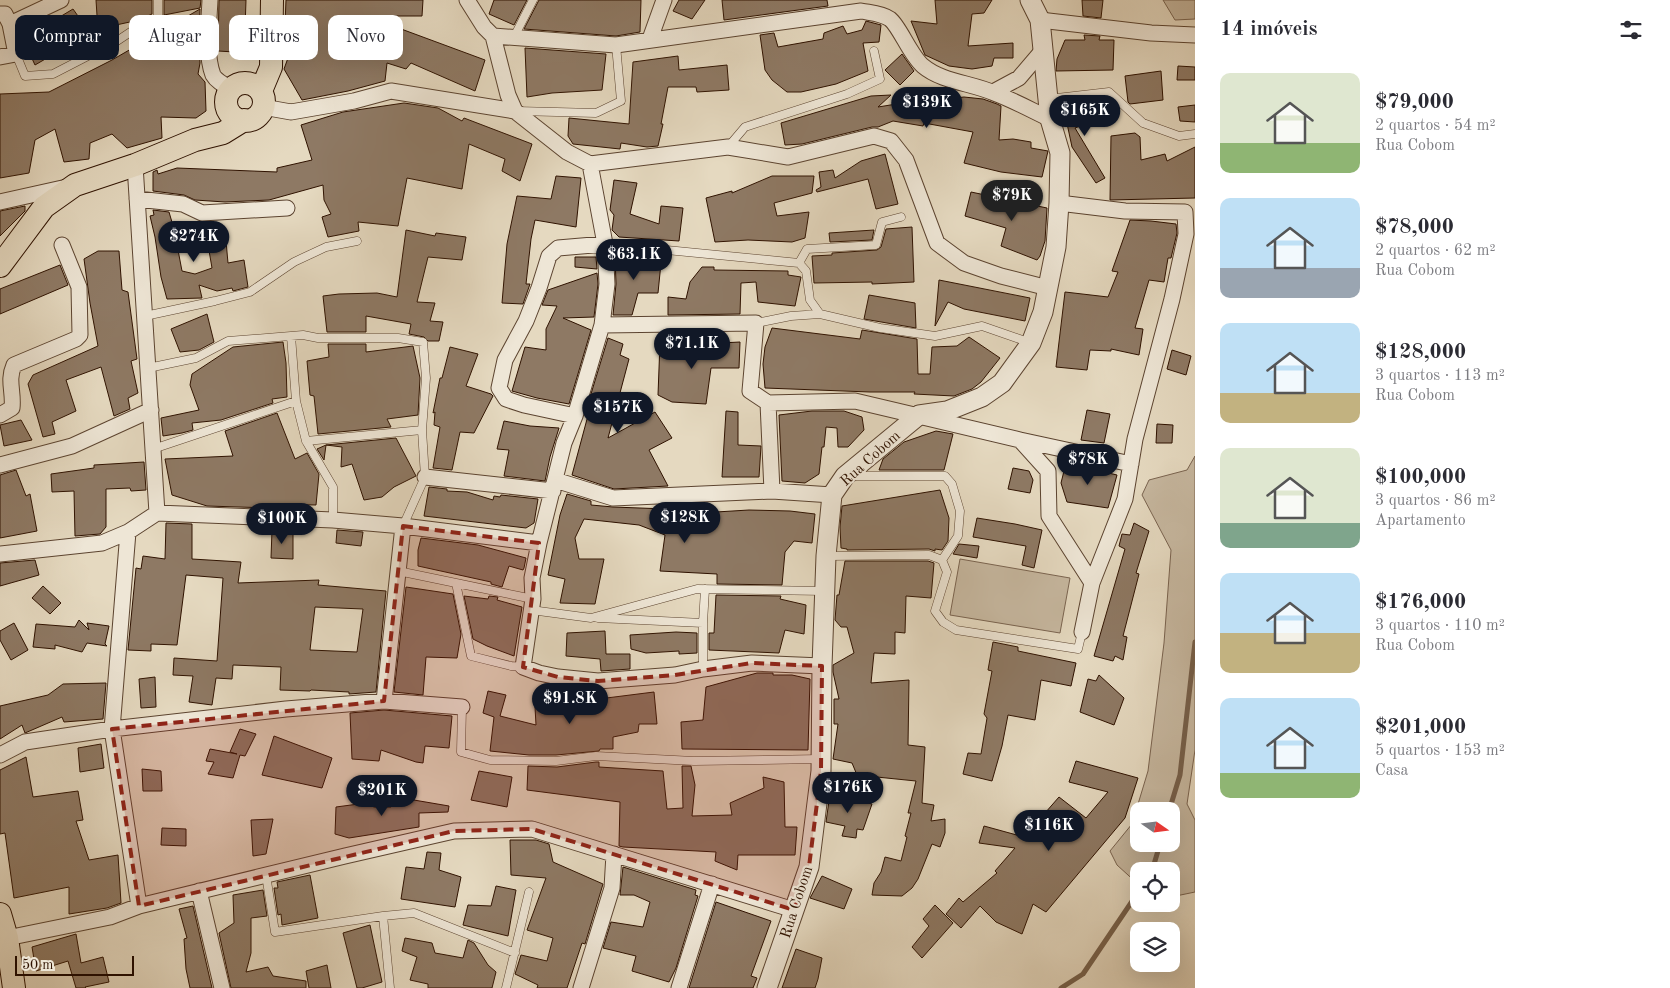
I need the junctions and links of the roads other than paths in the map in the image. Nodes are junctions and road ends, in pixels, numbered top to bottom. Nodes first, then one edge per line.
1 (61, 0) edge
2 (158, 0) edge
3 (210, 0) edge
4 (272, 0) edge
5 (467, 0) edge
6 (533, 0) edge
7 (664, 0) edge
8 (1030, 0) edge
9 (5, 19) edge
10 (1040, 20) junction
11 (1195, 35) edge
12 (493, 36) junction
13 (514, 37) junction
14 (650, 39) junction
15 (119, 40) edge
16 (616, 45) junction
17 (15, 51) edge
18 (874, 51) dead end
19 (1042, 52) junction
20 (15, 54) edge
21 (0, 57) edge
22 (18, 60) edge
23 (80, 60) edge
24 (993, 92) junction
25 (246, 95) junction
26 (1048, 99) junction
27 (515, 111) junction
28 (1050, 119) junction
29 (1195, 134) edge
30 (195, 140) junction
31 (728, 147) junction
32 (590, 164) junction
33 (135, 165) junction
34 (75, 185) junction
35 (137, 199) junction
36 (0, 202) edge
37 (1059, 203) junction
38 (287, 208) dead end
39 (901, 217) dead end
40 (357, 241) dead end
41 (605, 244) junction
42 (62, 245) dead end
43 (799, 263) junction
44 (0, 266) edge
45 (1048, 288) junction
46 (820, 314) junction
47 (145, 316) junction
48 (756, 323) junction
49 (602, 325) junction
50 (291, 336) junction
51 (1031, 343) junction
52 (148, 368) junction
53 (296, 401) junction
54 (768, 403) junction
55 (151, 410) junction
56 (0, 415) edge
57 (575, 416) junction
58 (919, 416) junction
59 (422, 430) junction
60 (1020, 440) junction
61 (306, 441) junction
62 (153, 450) junction
63 (1131, 464) junction
64 (0, 465) edge
65 (845, 476) junction
66 (425, 478) junction
67 (554, 486) junction
68 (772, 491) junction
69 (832, 495) junction
70 (157, 513) junction
71 (333, 520) junction
72 (403, 526) junction
73 (128, 532) junction
74 (540, 543) junction
75 (0, 554) edge
76 (826, 556) junction
77 (942, 560) junction
78 (398, 572) junction
79 (456, 583) junction
80 (1092, 583) junction
81 (705, 589) junction
82 (824, 591) junction
83 (532, 605) junction
84 (591, 618) junction
85 (703, 623) junction
86 (1082, 632) joint
87 (822, 666) junction
88 (523, 667) junction
89 (703, 668) junction
90 (384, 701) junction
91 (462, 707) joint
92 (112, 729) junction
93 (0, 756) edge
94 (821, 759) junction
95 (614, 854) junction
96 (266, 875) junction
97 (712, 884) junction
98 (199, 891) junction
99 (529, 892) dead end
100 (140, 906) junction
101 (794, 910) junction
102 (0, 914) edge
103 (383, 916) junction
104 (3, 938) edge
105 (515, 953) junction
106 (14, 988) edge
107 (222, 988) edge
108 (390, 988) edge
109 (506, 988) edge
110 (581, 988) edge
111 (679, 988) edge
112 (767, 988) edge

1 - 9 street
2 - 15 lane
3 - 25 street
4 - 25 main road
5 - 12 street
6 - 13 lane
7 - 14 street
8 - 10 street, Rua Cobom
9 - 17 street
10 - 11 street
10 - 19 street, Rua Cobom
12 - 13 street
12 - 27 street
13 - 16 street
14 - 16 street
14 - 24 street
16 - 27 lane
18 - 31 lane
19 - 24 street
19 - 26 street, Rua Cobom
20 - 21 street
22 - 23 lane
24 - 28 street
25 - 27 street
25 - 30 main road
25 - 30 main road
26 - 28 street, Rua Cobom
26 - 29 lane
27 - 32 street
28 - 37 street, Rua Cobom
30 - 33 main road
31 - 32 street
31 - 45 street
32 - 41 street
33 - 34 main road
33 - 35 street
34 - 36 street
34 - 44 main road
35 - 38 street
35 - 47 street
37 - 45 street, Rua Cobom
37 - 63 street
39 - 43 lane
40 - 47 lane
41 - 43 lane
41 - 49 street
41 - 57 street
42 - 56 street
43 - 46 lane
45 - 51 street, Rua Cobom
46 - 48 lane
46 - 51 lane
47 - 52 street
48 - 49 street
48 - 54 street
49 - 57 street
50 - 52 lane
50 - 53 lane
50 - 59 lane
51 - 58 street, Rua Cobom
52 - 55 street
53 - 61 lane
53 - 62 lane
54 - 58 street
54 - 68 street
55 - 62 street
55 - 64 street
57 - 67 street
58 - 60 street
58 - 65 street, Rua Cobom
59 - 61 lane
59 - 66 lane
60 - 63 street
60 - 80 street
61 - 71 lane
62 - 70 street
63 - 80 street
65 - 69 street, Rua Cobom
65 - 77 lane
66 - 67 street
66 - 72 lane
67 - 68 street
67 - 74 street
68 - 69 street
69 - 76 street, Rua Cobom
70 - 71 street
70 - 73 street
71 - 72 street
72 - 74 street
72 - 78 street
73 - 75 street
73 - 92 street
74 - 83 street
76 - 77 lane
76 - 82 street, Rua Cobom
77 - 86 lane
78 - 79 lane
78 - 90 street
79 - 83 lane
79 - 88 lane
80 - 86 street
81 - 82 lane
81 - 84 lane
81 - 85 lane
82 - 87 street, Rua Cobom
83 - 84 lane
83 - 88 street
84 - 85 lane
85 - 89 lane
87 - 89 street
87 - 94 street, Rua Cobom
88 - 89 street
90 - 91 street
90 - 92 street
91 - 94 lane
92 - 93 street
92 - 100 street
94 - 101 street, Rua Cobom
95 - 96 street
95 - 97 street
95 - 110 street
96 - 98 street
96 - 103 lane
97 - 101 street
97 - 111 street
98 - 100 street
98 - 107 street
99 - 105 lane
100 - 104 street
101 - 112 street, Rua Cobom
102 - 104 main road
103 - 105 lane
103 - 108 lane
104 - 106 main road
105 - 109 lane

